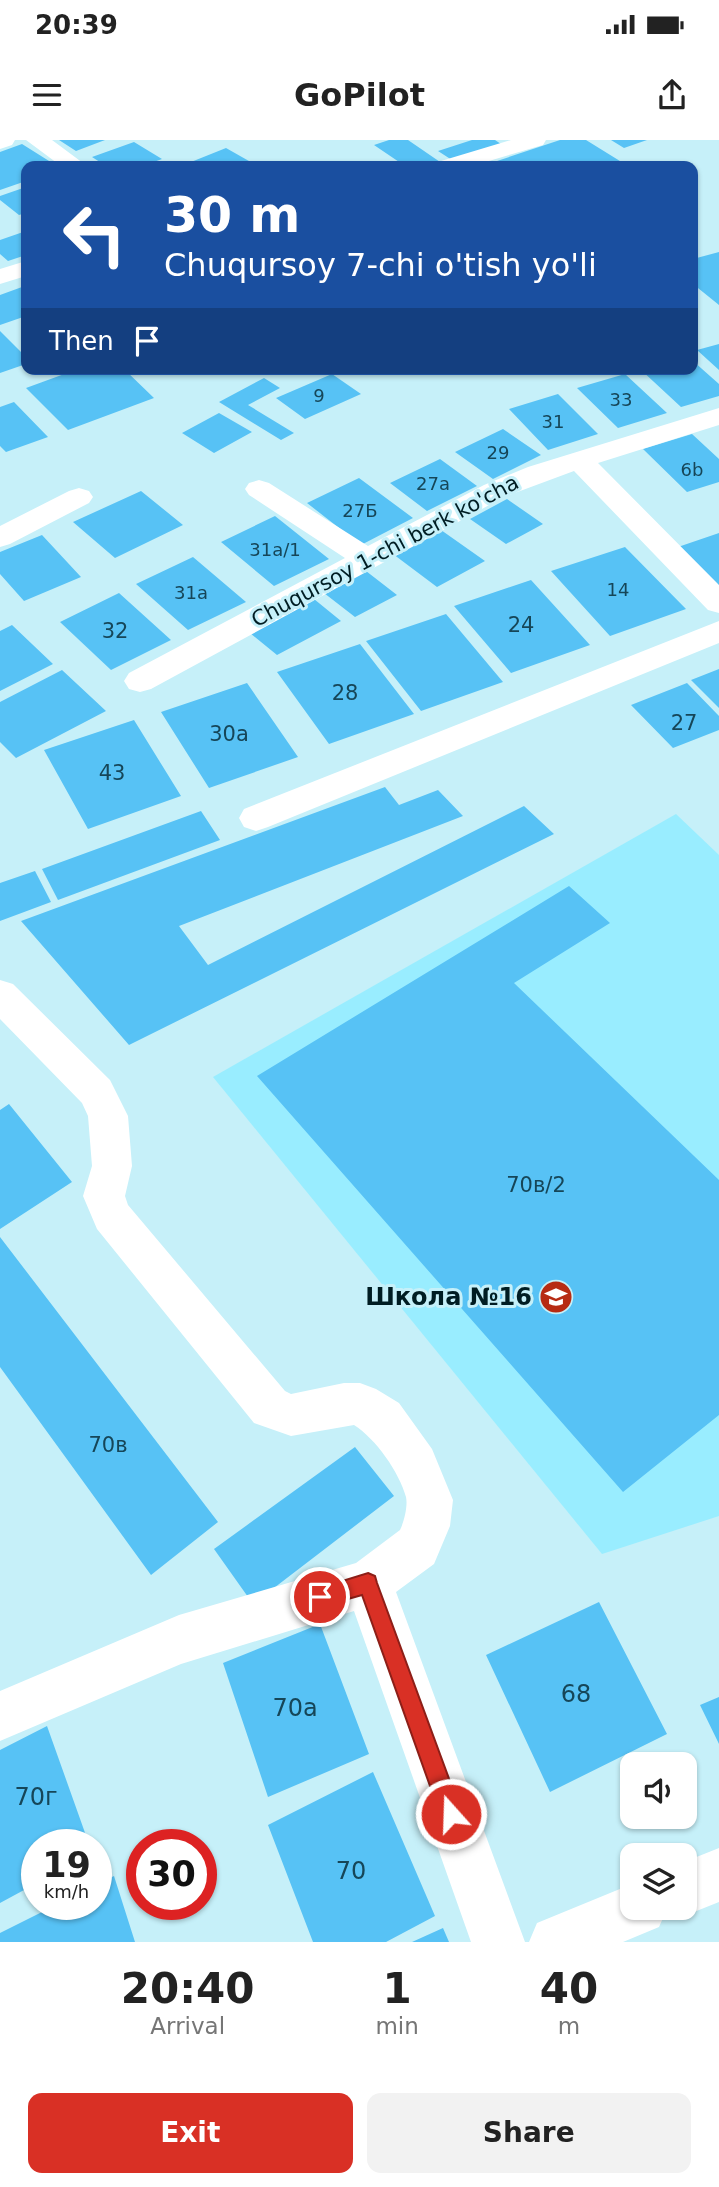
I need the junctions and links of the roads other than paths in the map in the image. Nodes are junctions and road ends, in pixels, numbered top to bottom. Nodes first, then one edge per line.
1 (37, 140) edge
2 (535, 140) edge
3 (68, 161) edge
4 (466, 161) edge
5 (21, 270) edge
6 (0, 277) edge
7 (719, 416) edge
8 (579, 460) junction
9 (259, 489) dead end
10 (79, 497) dead end
11 (0, 538) edge
12 (367, 559) junction
13 (719, 603) edge
14 (719, 631) edge
15 (140, 681) dead end
16 (256, 818) dead end
17 (0, 995) edge
18 (368, 1583) junction
19 (0, 1716) edge
20 (719, 1875) edge
21 (697, 1884) edge
22 (620, 1916) edge
23 (498, 1942) edge
24 (556, 1942) edge

1 - 3 street
2 - 4 street
5 - 6 street
7 - 8 street, Chuqursoy 1-chi berk ko'cha
8 - 12 street, Chuqursoy 1-chi berk ko'cha
8 - 13 street
9 - 12 street
10 - 11 street
12 - 15 street, Chuqursoy 1-chi berk ko'cha
14 - 16 street
17 - 18 street
18 - 19 street
18 - 23 street
20 - 21 street
22 - 24 street

